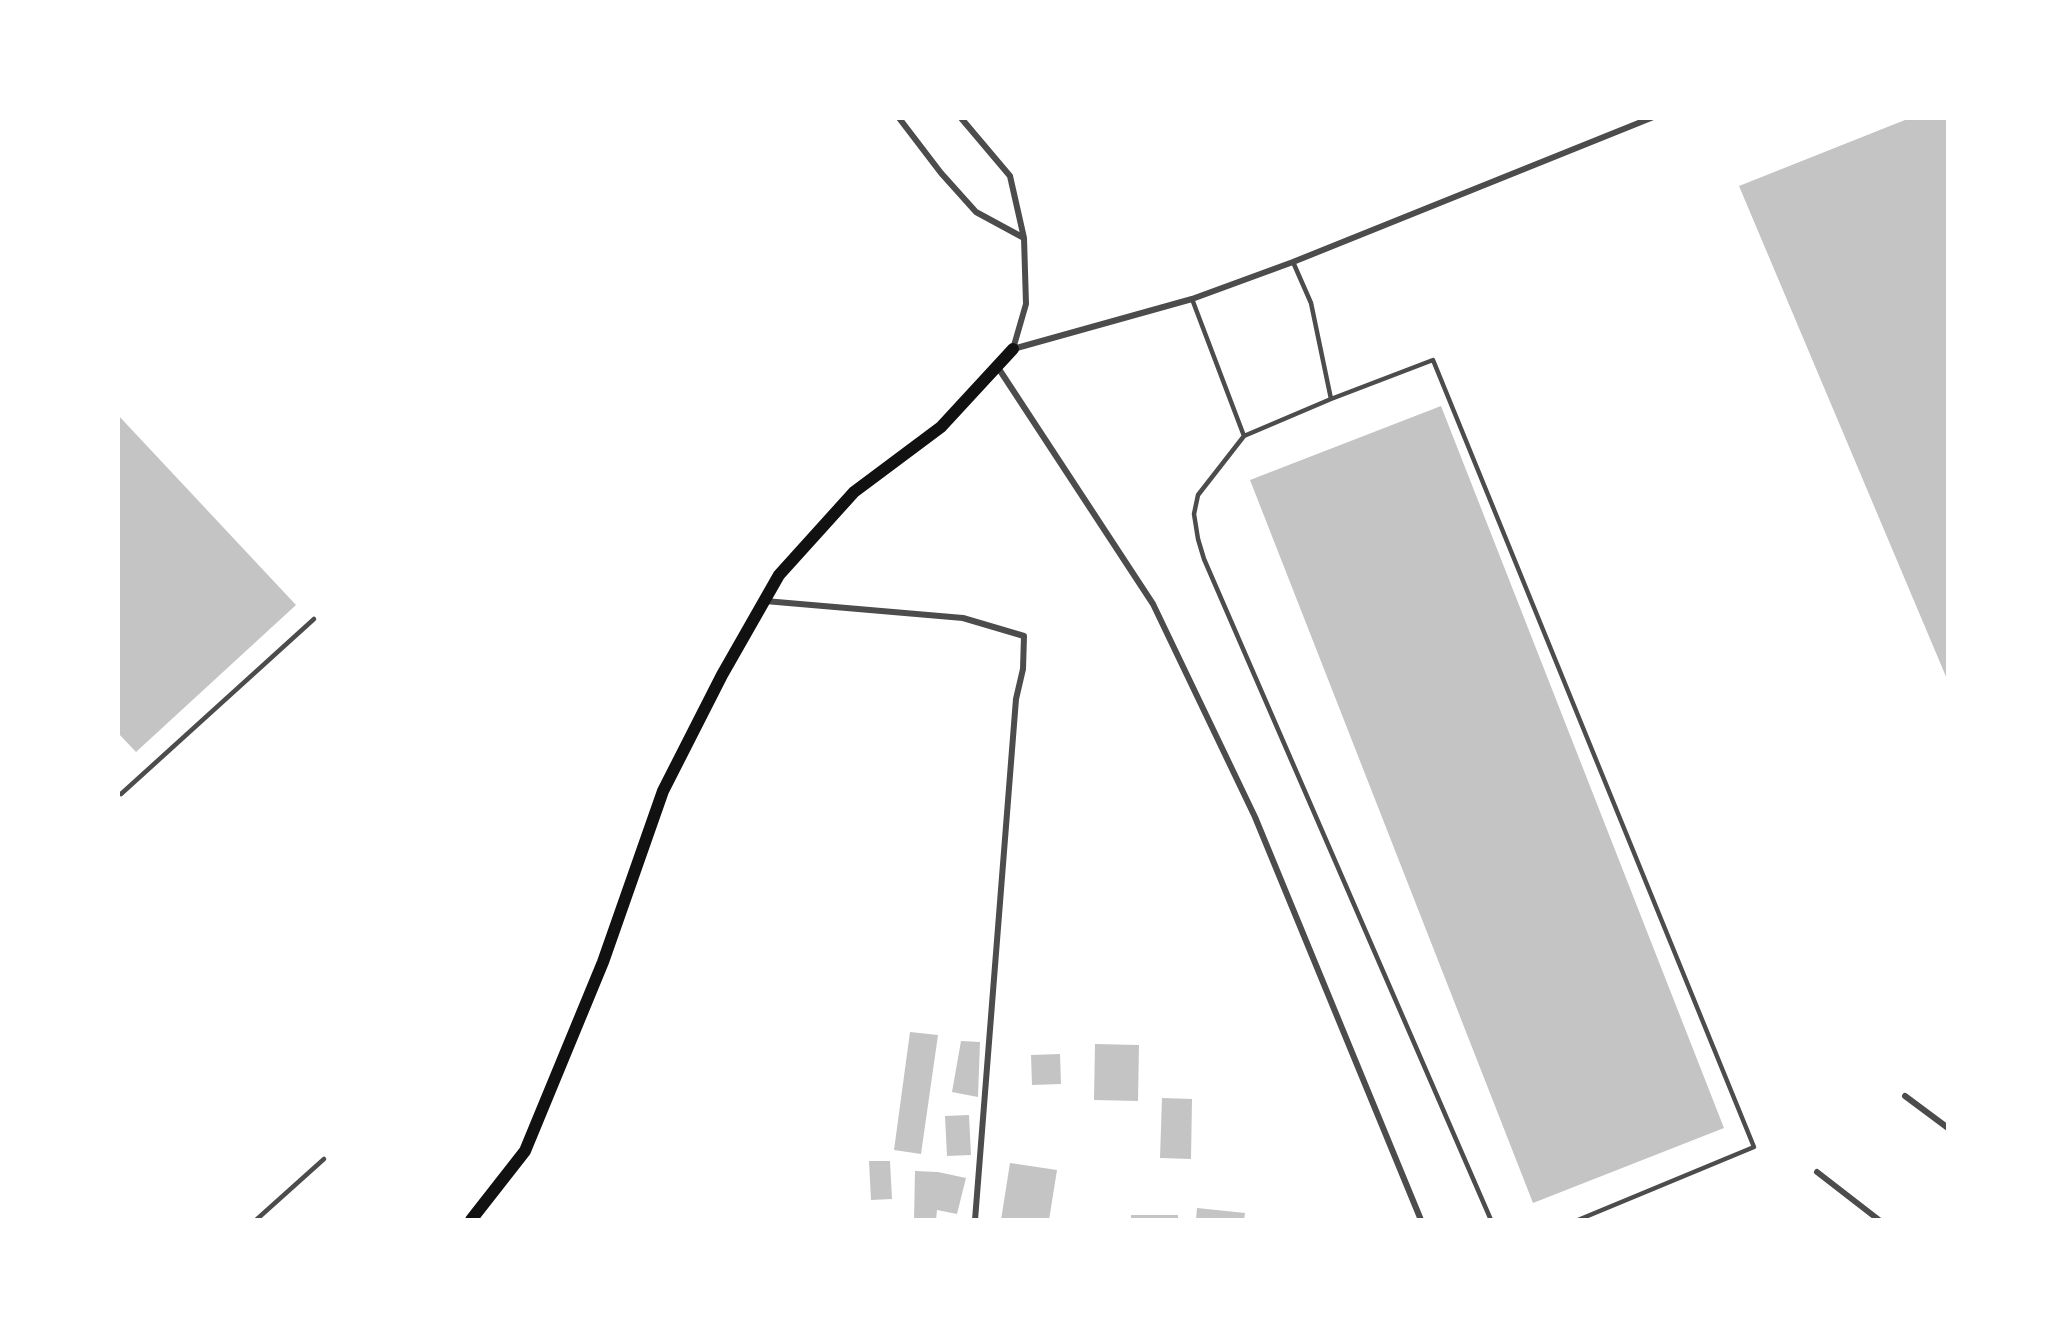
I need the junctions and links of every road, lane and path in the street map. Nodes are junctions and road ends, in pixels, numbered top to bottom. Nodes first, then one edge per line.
1 (899, 118) edge
2 (961, 118) edge
3 (1651, 118) edge
4 (1024, 238) junction
5 (1293, 262) junction
6 (1192, 299) junction
7 (1013, 349) junction
8 (997, 366) junction
9 (1331, 399) junction
10 (1244, 436) junction
11 (764, 601) junction
12 (314, 620) dead end
13 (119, 794) edge
14 (1905, 1096) dead end
15 (1947, 1128) edge
16 (324, 1159) dead end
17 (1817, 1172) dead end
18 (256, 1220) edge
19 (471, 1220) edge
20 (975, 1220) edge
21 (1422, 1220) edge
22 (1491, 1220) edge
23 (1578, 1220) edge
24 (1879, 1220) edge

1 - 4 street
2 - 4 street
3 - 5 street
4 - 7 street
5 - 6 street
5 - 9 lane
6 - 7 street
6 - 10 lane
7 - 8 main road
8 - 11 main road
8 - 21 street
9 - 10 lane
9 - 23 lane
10 - 22 lane
11 - 19 main road
11 - 20 street
12 - 13 lane
14 - 15 street
16 - 18 lane
17 - 24 street

